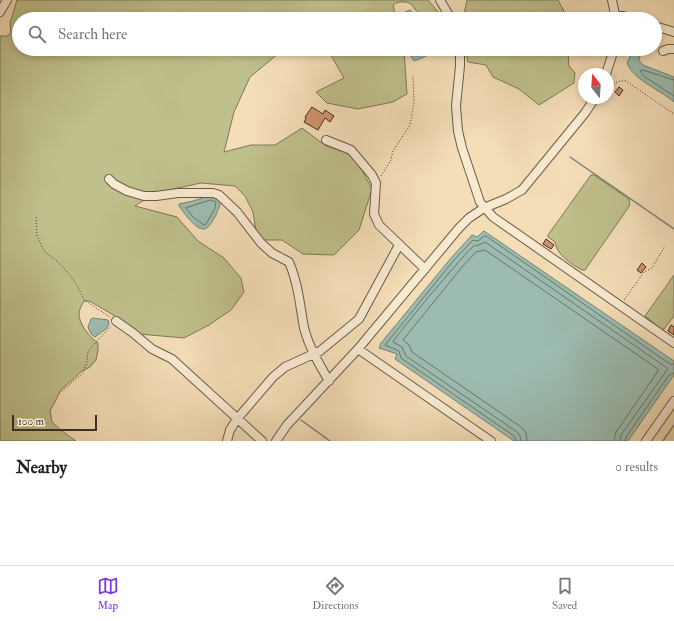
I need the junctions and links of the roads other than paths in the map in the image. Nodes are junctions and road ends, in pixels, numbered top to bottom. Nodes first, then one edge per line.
1 (7, 0) edge
2 (440, 0) edge
3 (612, 0) edge
4 (0, 12) edge
5 (447, 12) edge
6 (615, 12) edge
7 (662, 28) edge
8 (674, 32) edge
9 (674, 49) edge
10 (663, 51) dead end
11 (460, 56) edge
12 (612, 56) edge
13 (608, 68) edge
14 (591, 104) edge
15 (326, 140) dead end
16 (109, 179) dead end
17 (484, 208) junction
18 (399, 245) junction
19 (425, 269) junction
20 (116, 322) road end
21 (674, 343) edge
22 (358, 349) junction
23 (314, 355) junction
24 (329, 380) junction
25 (674, 401) edge
26 (237, 419) junction
27 (227, 441) edge
28 (262, 441) edge
29 (276, 441) edge
30 (491, 441) edge
31 (646, 441) edge

1 - 4 street
2 - 5 street
3 - 6 street
7 - 8 street
9 - 10 street
11 - 17 street
12 - 13 street
14 - 17 street
15 - 18 street
16 - 23 street
17 - 19 street
17 - 21 street
18 - 19 street
18 - 23 street
19 - 22 street
20 - 26 street
22 - 24 street
22 - 30 street
23 - 24 street
23 - 26 street
24 - 29 street
25 - 31 street
26 - 27 street
26 - 28 street

